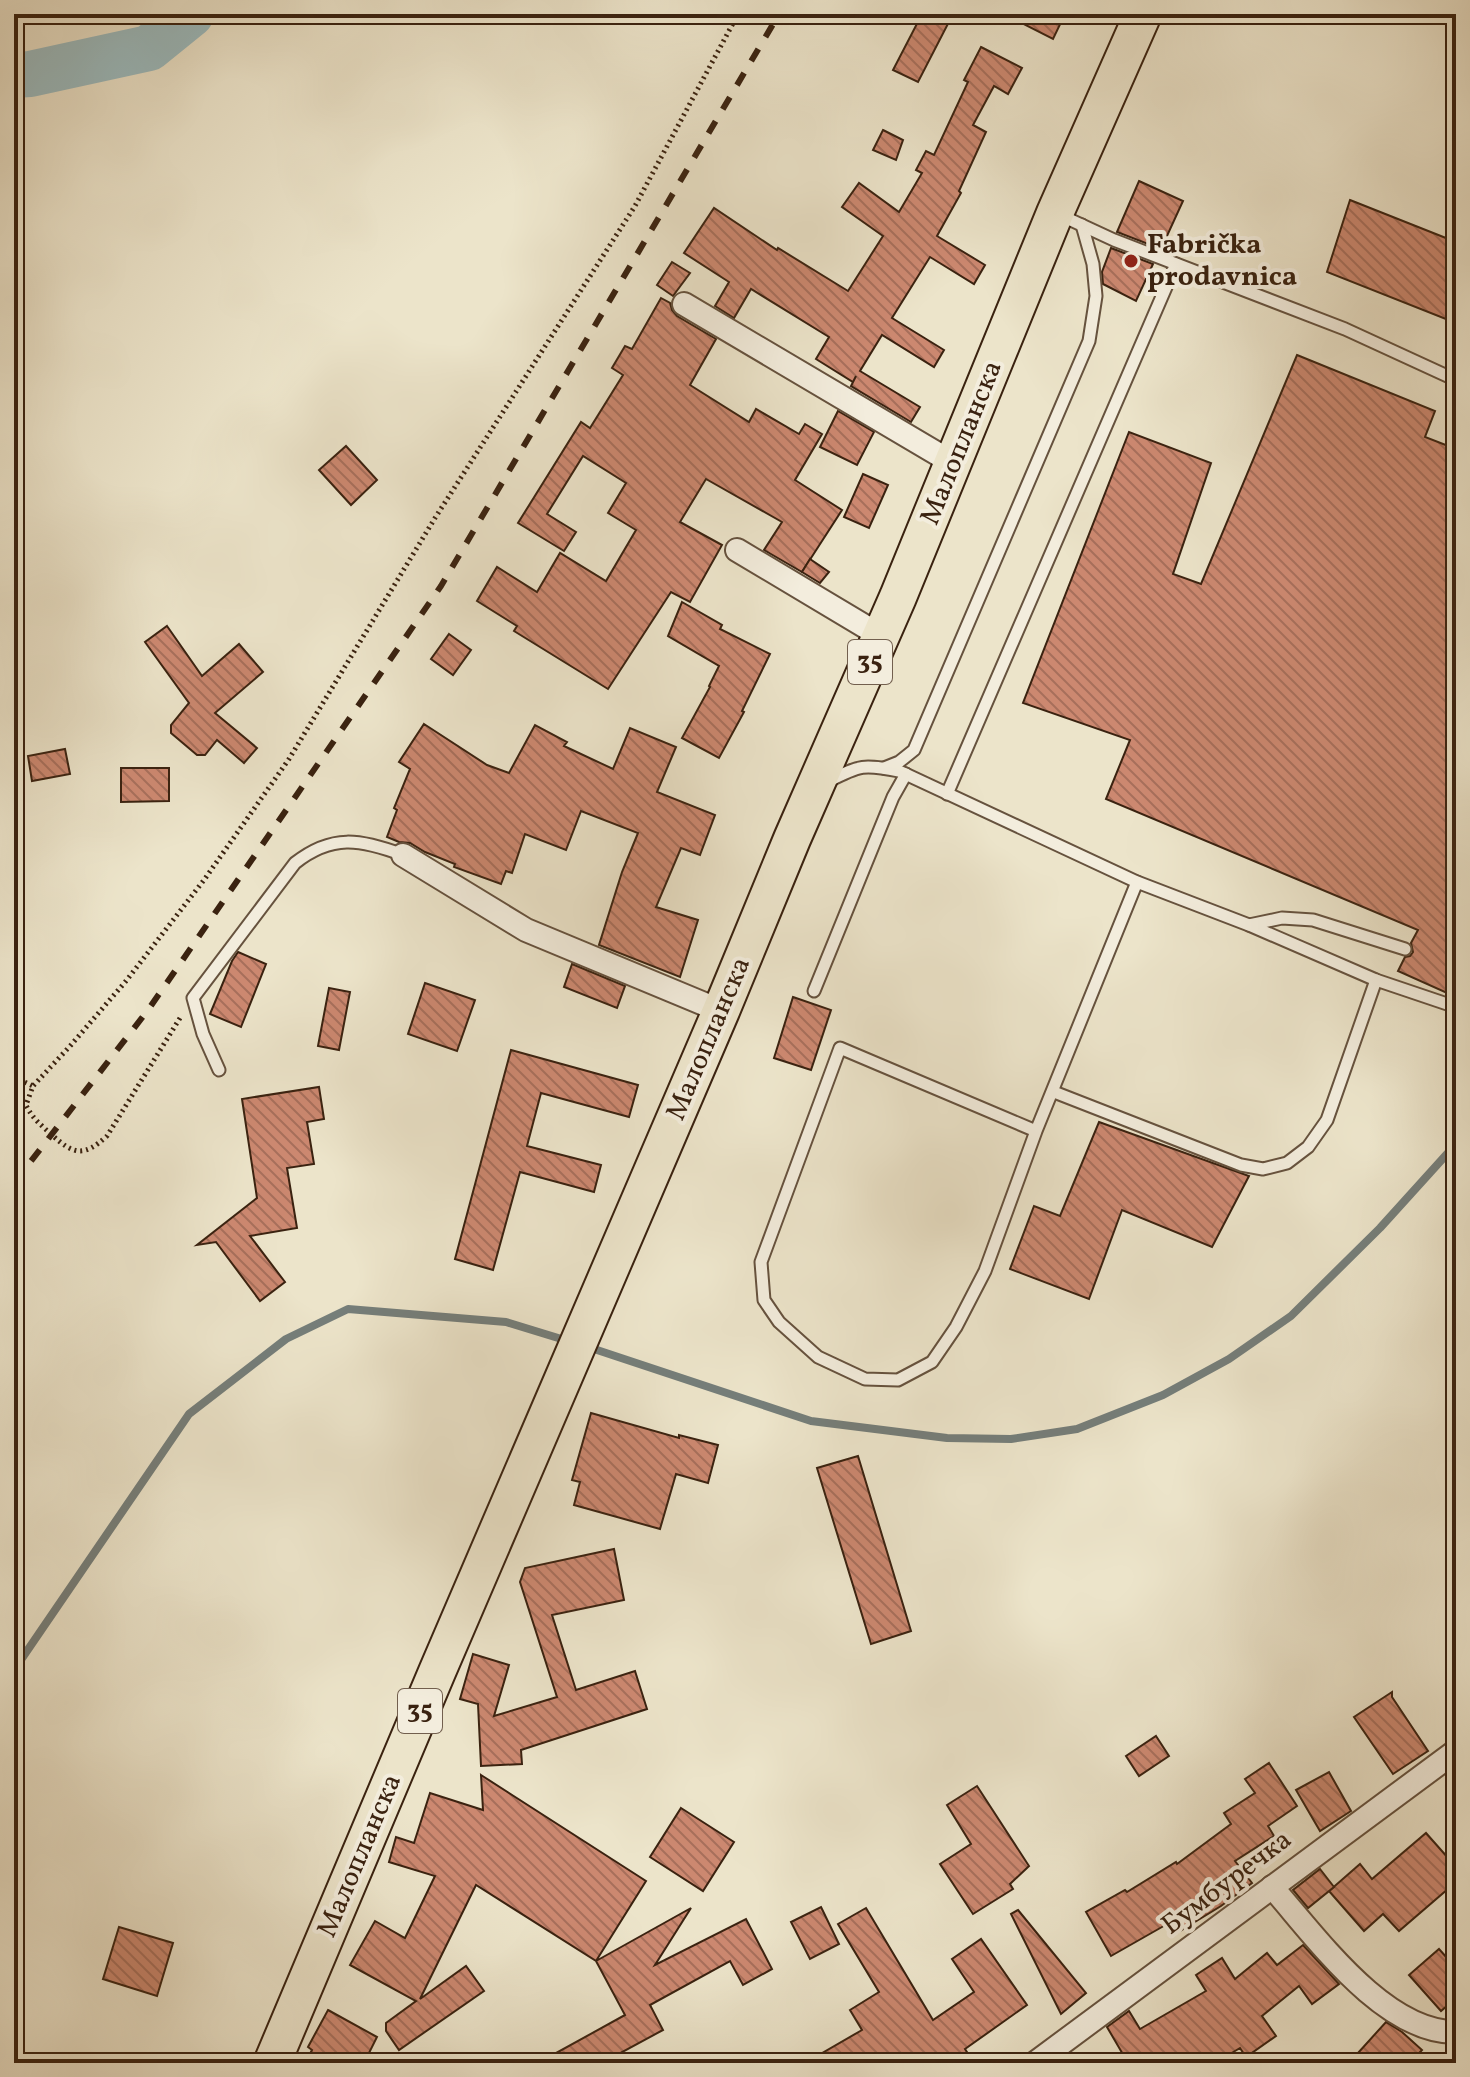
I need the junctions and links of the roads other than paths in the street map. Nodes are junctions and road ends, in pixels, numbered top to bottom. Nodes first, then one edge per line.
1 (1143, 14) edge
2 (1068, 219) junction
3 (1176, 264) junction
4 (684, 304) dead end
5 (1456, 380) edge
6 (953, 463) junction
7 (737, 550) dead end
8 (881, 636) junction
9 (884, 768) junction
10 (906, 774) junction
11 (813, 789) junction
12 (947, 794) junction
13 (403, 855) joint
14 (1137, 882) junction
15 (1249, 925) junction
16 (1405, 949) dead end
17 (1376, 980) junction
18 (814, 991) dead end
19 (1456, 1007) edge
20 (721, 1011) junction
21 (219, 1070) dead end
22 (1054, 1092) junction
23 (1036, 1131) junction
24 (1456, 1751) edge
25 (1272, 1887) junction
26 (1456, 2032) edge
27 (272, 2063) edge
28 (1035, 2063) edge

1 - 2 main road, Малопланска / 35
2 - 3 lane
2 - 6 main road, Малопланска / 35
2 - 9 lane
3 - 5 lane
3 - 12 lane
4 - 6 street
6 - 8 main road, Малопланска / 35
7 - 8 street
8 - 11 main road, Малопланска / 35
9 - 10 lane
9 - 11 lane
10 - 12 lane
10 - 18 lane
11 - 20 main road, Малопланска / 35
12 - 14 lane
13 - 20 street
13 - 21 lane
14 - 15 lane
14 - 22 lane
15 - 16 lane
15 - 17 lane
17 - 19 lane
17 - 22 lane
20 - 27 main road, Малопланска / 35
22 - 23 lane
23 - 23 lane
24 - 25 street, Бумбуречка
25 - 26 street
25 - 28 street, Бумбуречка

